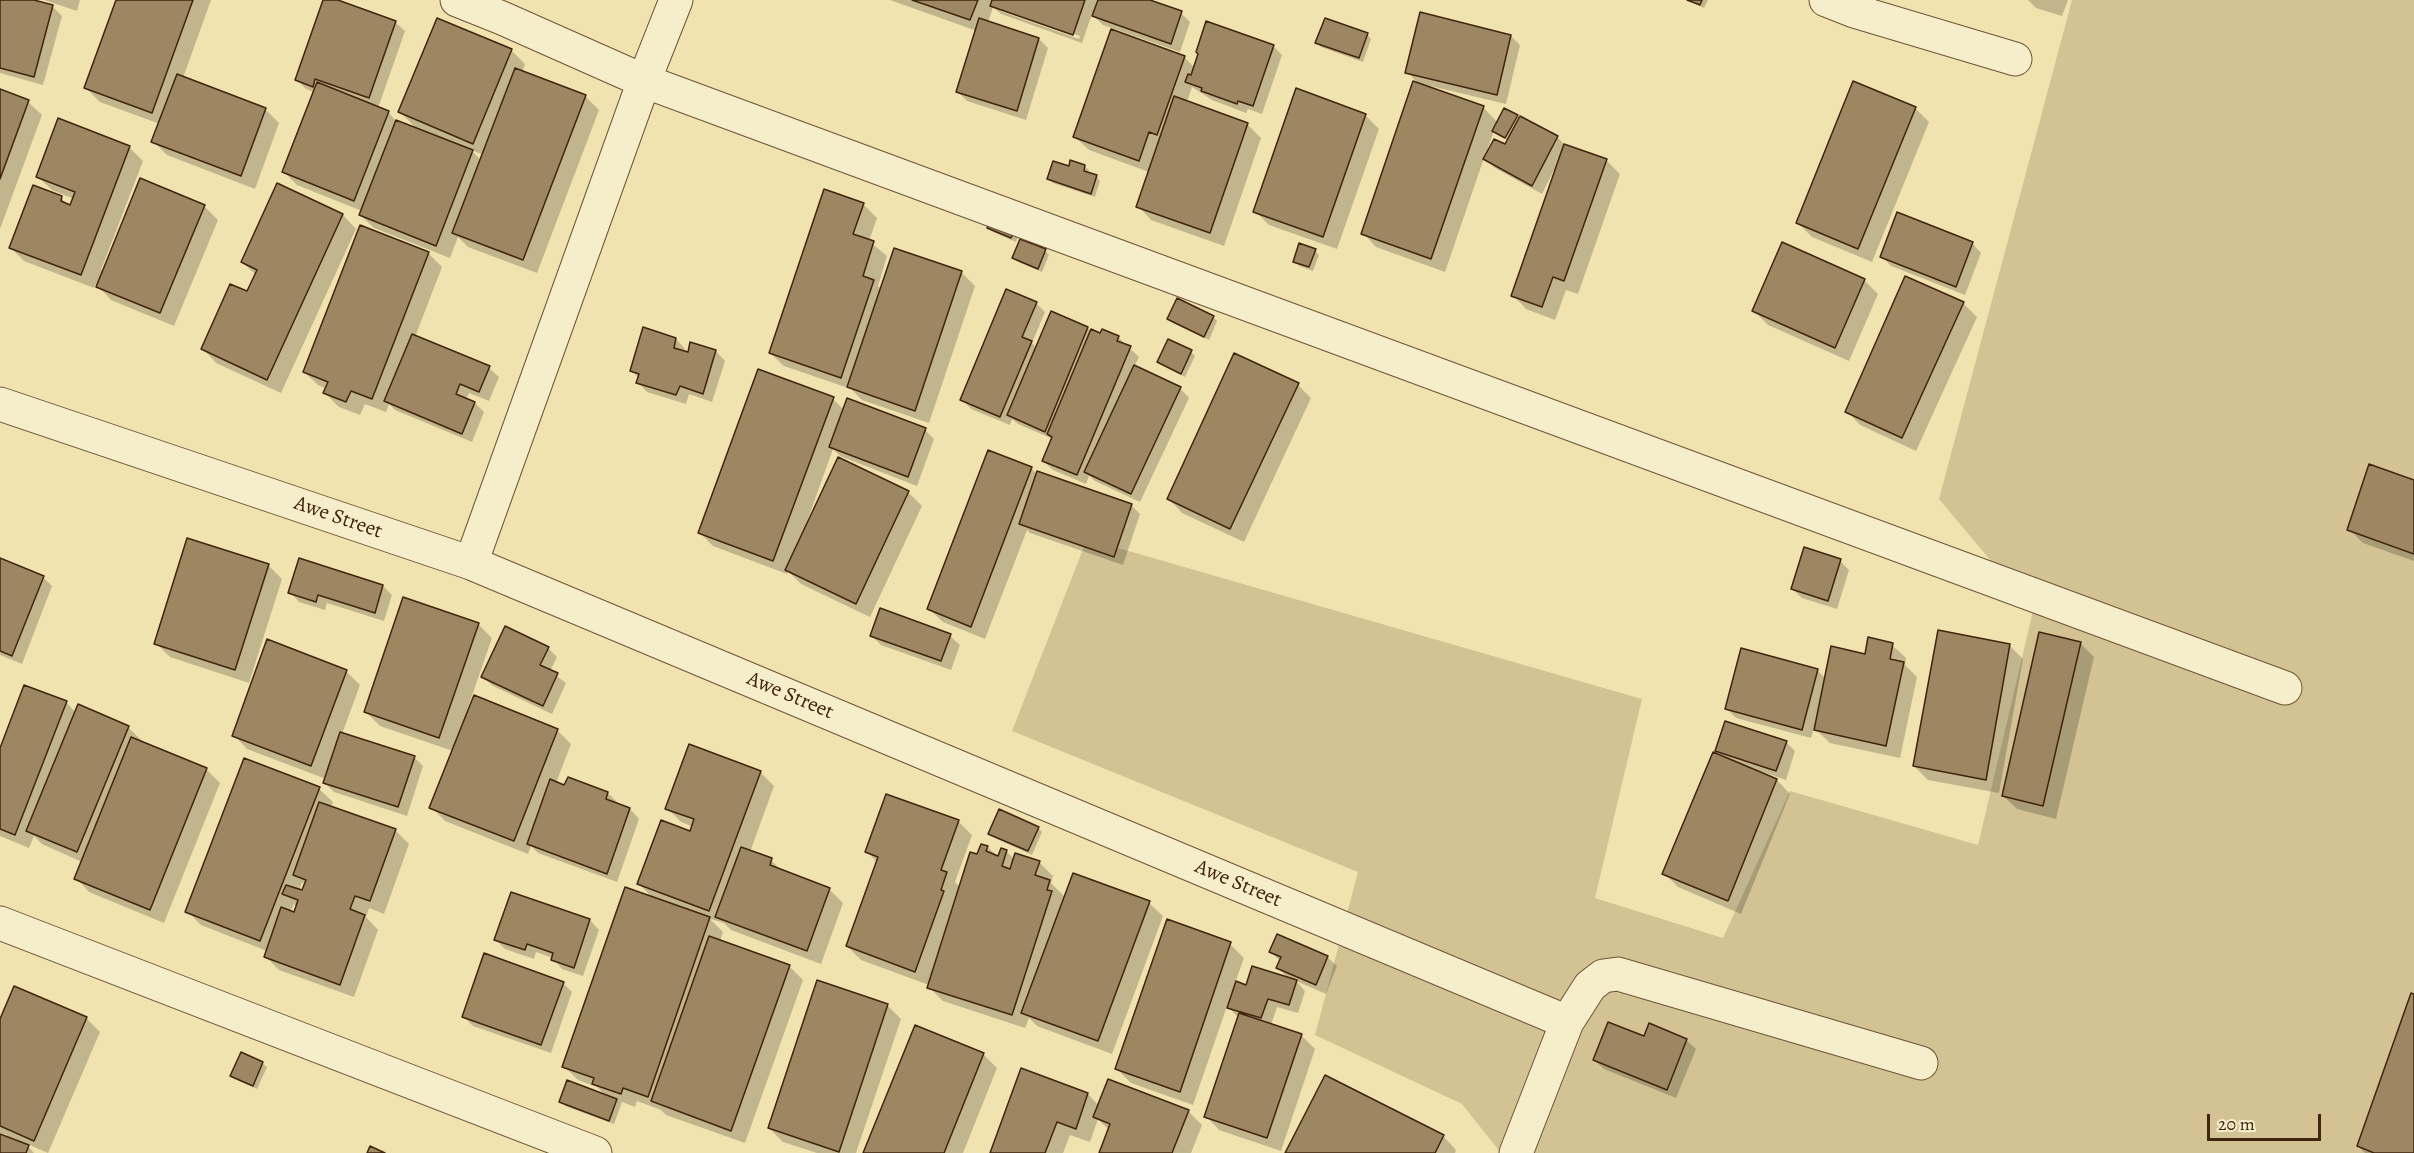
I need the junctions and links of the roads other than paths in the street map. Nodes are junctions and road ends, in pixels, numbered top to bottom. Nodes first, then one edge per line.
1 (457, 0) edge
2 (676, 0) edge
3 (1845, 4) edge
4 (2014, 59) dead end
5 (644, 81) junction
6 (0, 404) edge
7 (471, 562) junction
8 (2285, 688) dead end
9 (0, 923) edge
10 (1567, 1022) junction
11 (1922, 1063) dead end
12 (595, 1153) edge
13 (1516, 1153) edge

1 - 5 street
2 - 5 street
3 - 4 street
5 - 7 street
5 - 8 street
6 - 7 street, Awe Street
7 - 10 street, Awe Street
9 - 12 street
10 - 11 street
10 - 13 street

